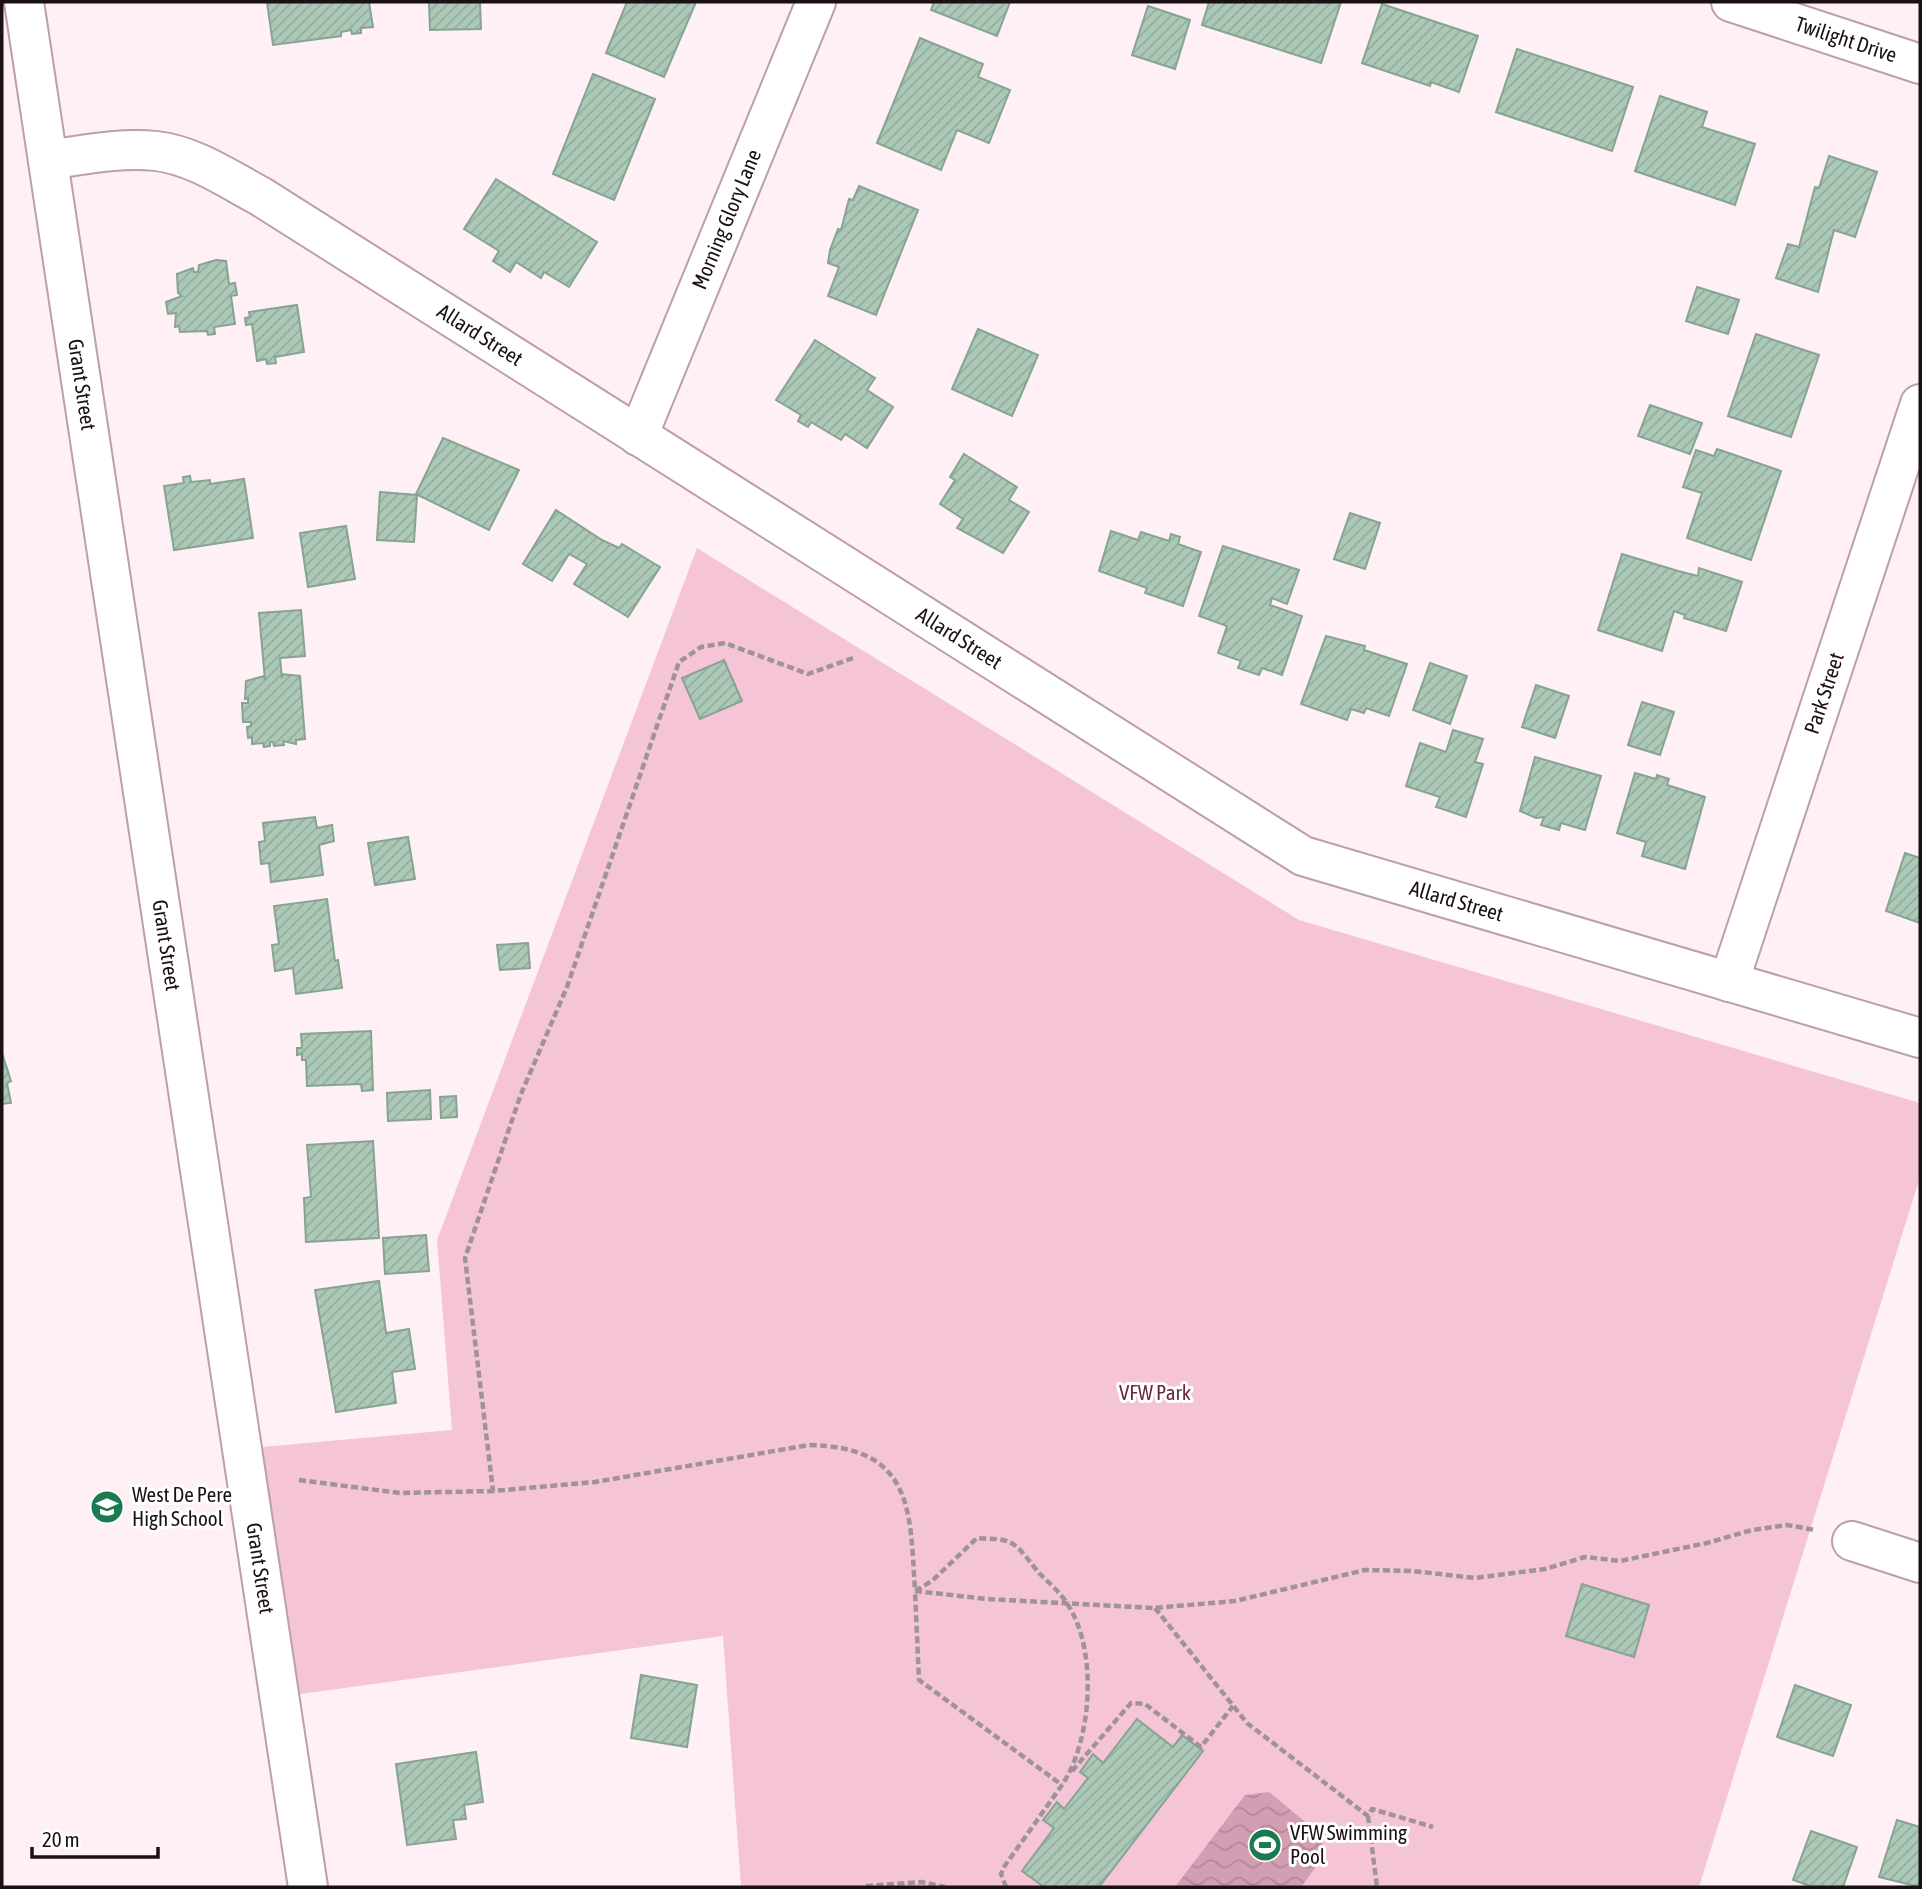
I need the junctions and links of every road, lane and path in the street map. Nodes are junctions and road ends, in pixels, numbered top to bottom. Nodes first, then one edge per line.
1 (24, 2) edge
2 (816, 2) edge
3 (1731, 2) edge
4 (1920, 64) edge
5 (48, 160) junction
6 (1920, 404) edge
7 (638, 436) junction
8 (853, 658) dead end
9 (1729, 982) junction
10 (1920, 1038) edge
11 (299, 1480) dead end
12 (494, 1491) junction
13 (1852, 1541) joint
14 (1920, 1563) edge
15 (915, 1591) junction
16 (1068, 1604) junction
17 (1154, 1608) junction
18 (1233, 1706) junction
19 (1071, 1772) junction
20 (1062, 1786) junction
21 (1368, 1816) junction
22 (1433, 1827) dead end
23 (866, 1886) edge
24 (308, 1887) edge
25 (945, 1887) edge
26 (1006, 1887) edge
27 (1377, 1887) edge

1 - 5 street, Grant Street
2 - 7 street, Morning Glory Lane
3 - 4 street, Twilight Drive
5 - 7 street, Allard Street
5 - 24 street, Grant Street
6 - 9 street, Park Street
7 - 9 street, Allard Street
8 - 12 path
9 - 10 street, Allard Street
11 - 12 path
12 - 15 path
13 - 14 street
13 - 17 path
15 - 16 path
15 - 16 path
15 - 20 path
16 - 17 path
16 - 19 path
17 - 18 path
18 - 19 path
18 - 21 path
19 - 20 path
20 - 26 path
21 - 22 path
21 - 27 path
23 - 25 path

